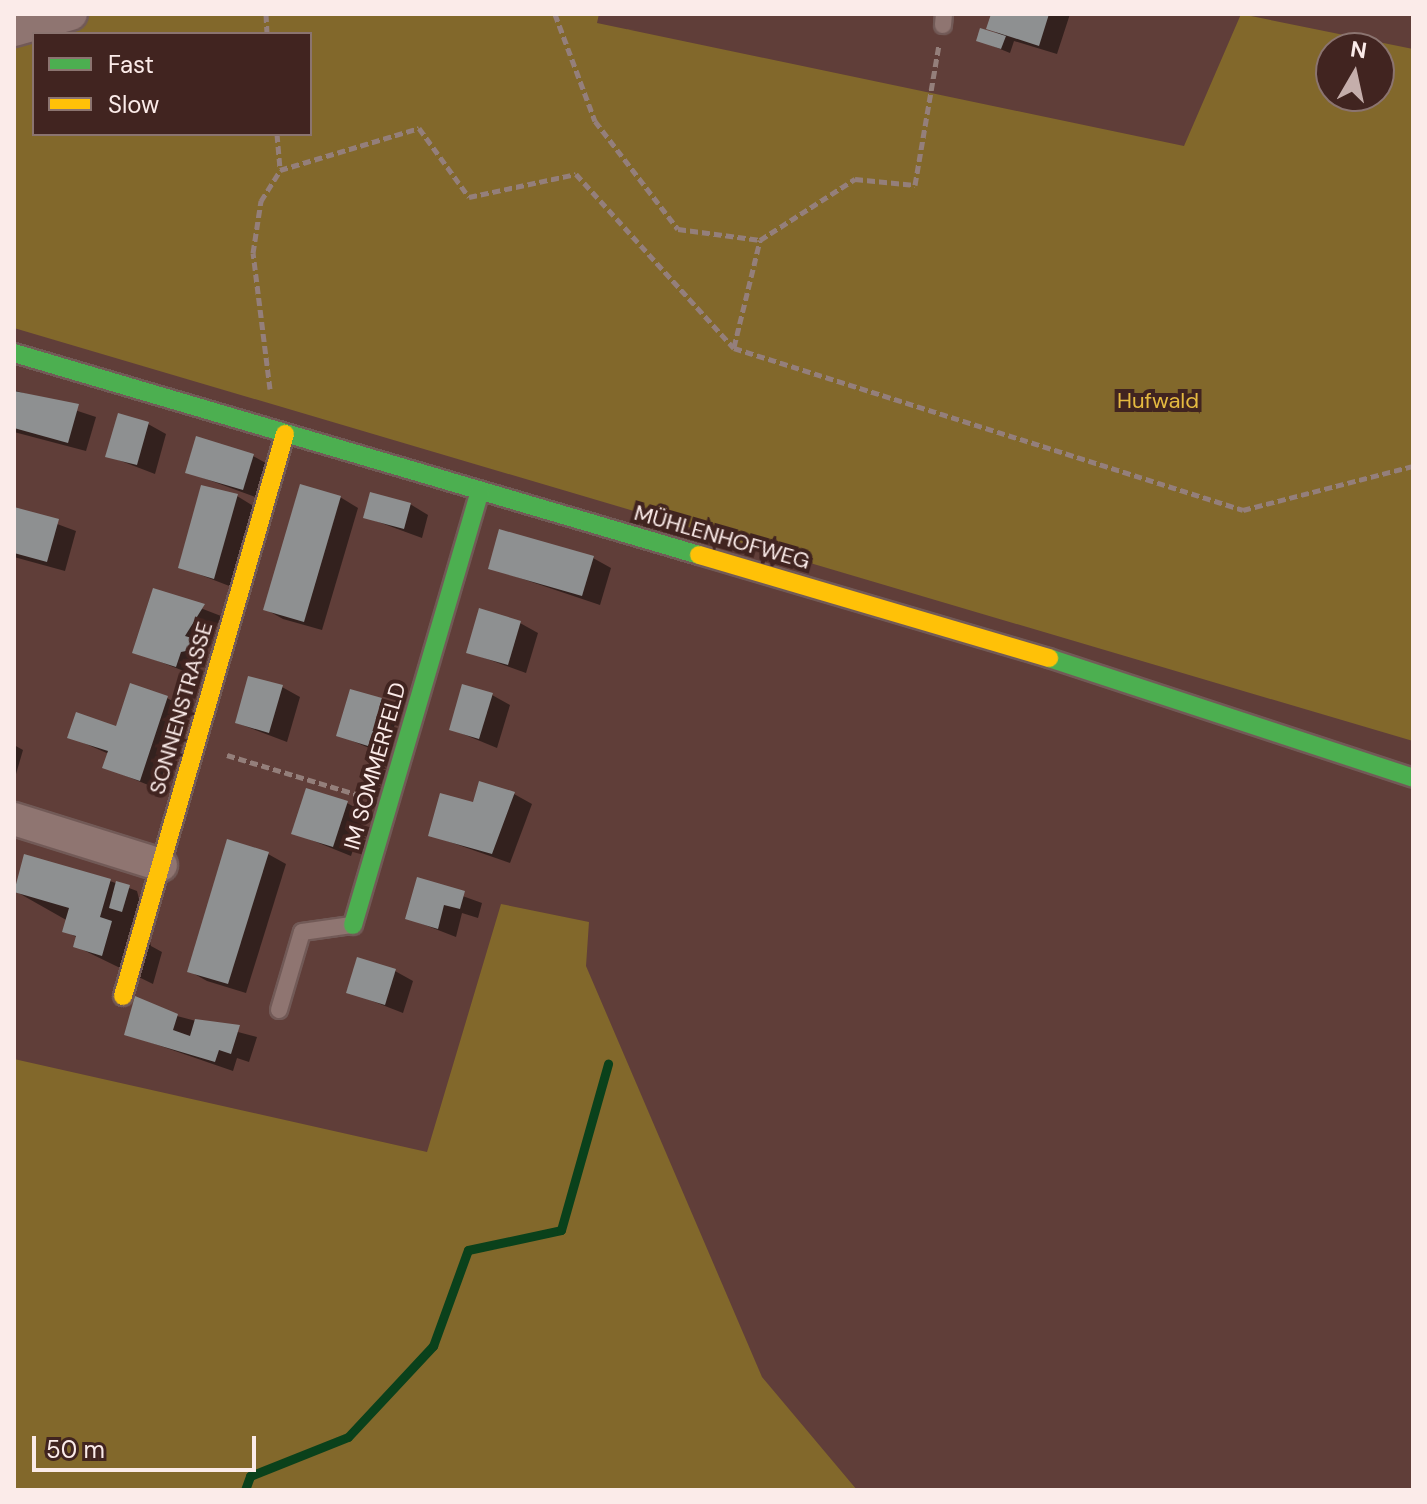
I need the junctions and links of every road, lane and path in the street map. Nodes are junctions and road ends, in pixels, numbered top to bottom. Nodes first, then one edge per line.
1 (71, 14) edge
2 (555, 14) edge
3 (944, 19) edge
4 (14, 30) edge
5 (277, 136) edge
6 (280, 170) junction
7 (760, 240) junction
8 (734, 348) junction
9 (14, 353) edge
10 (285, 434) junction
11 (1413, 466) edge
12 (480, 492) junction
13 (195, 746) junction
14 (1413, 778) edge
15 (389, 804) junction
16 (14, 819) edge
17 (161, 865) junction
18 (353, 925) joint
19 (123, 996) dead end
20 (279, 1010) dead end

1 - 4 street
2 - 7 path
3 - 7 path
5 - 6 path
6 - 8 path
6 - 10 path
7 - 8 path
8 - 11 path
9 - 10 street, MÜHLENHOFWEG
10 - 12 street, MÜHLENHOFWEG
10 - 13 street, SONNENSTRASSE
12 - 14 street, MÜHLENHOFWEG
12 - 15 street, IM SOMMERFELD
13 - 15 path
13 - 17 street, SONNENSTRASSE
15 - 18 street, IM SOMMERFELD
16 - 17 street
17 - 19 street, SONNENSTRASSE
18 - 20 lane, IM SOMMERFELD

